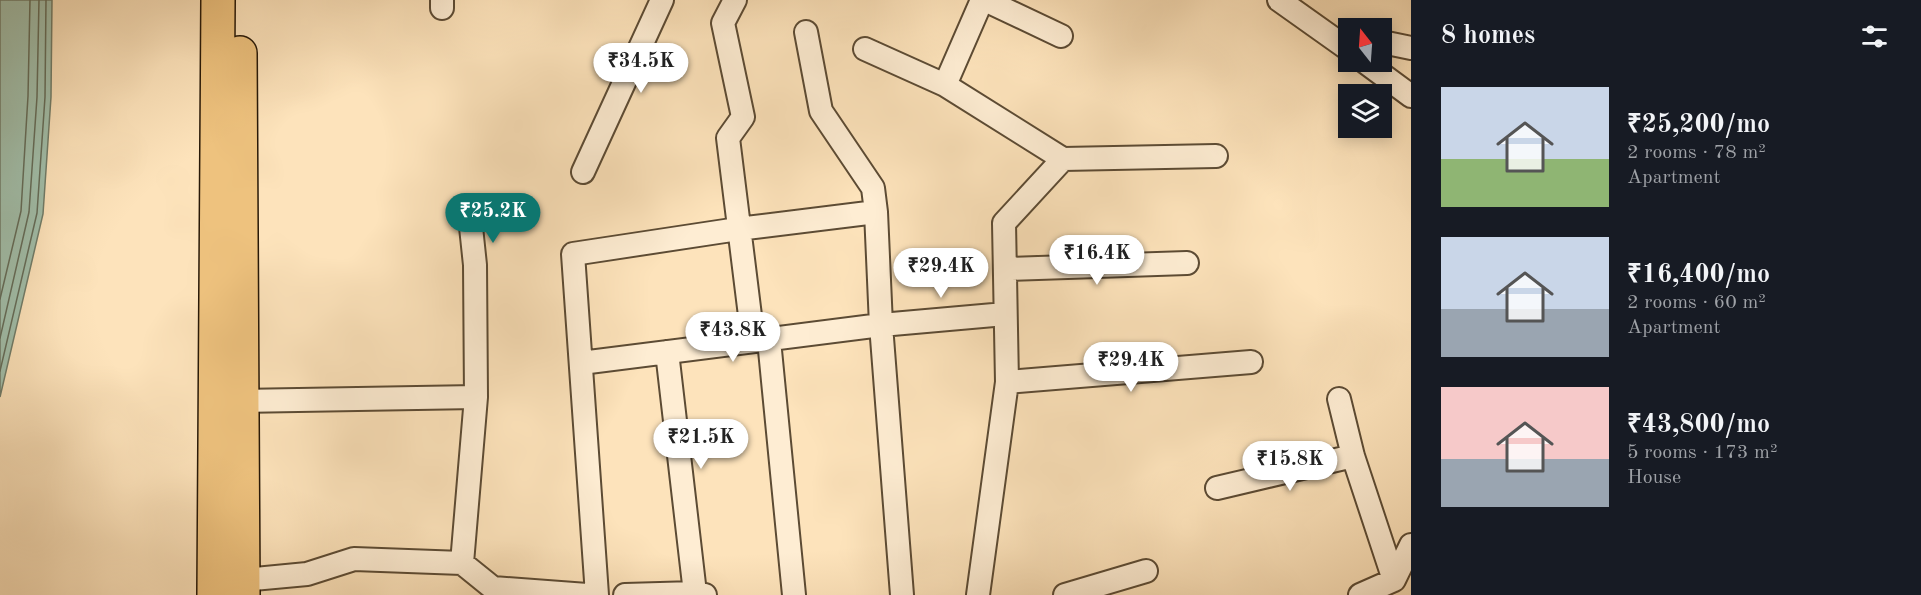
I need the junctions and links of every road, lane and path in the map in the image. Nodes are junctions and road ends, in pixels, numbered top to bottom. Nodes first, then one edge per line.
1 (218, 0) edge
2 (239, 0) edge
3 (662, 0) edge
4 (735, 0) edge
5 (984, 0) edge
6 (1278, 0) edge
7 (1320, 28) junction
8 (806, 32) dead end
9 (1338, 32) edge
10 (1061, 36) dead end
11 (1338, 42) edge
12 (1392, 44) edge
13 (1411, 48) edge
14 (865, 49) dead end
15 (1379, 72) edge
16 (945, 85) junction
17 (1411, 96) edge
18 (1216, 156) dead end
19 (1063, 159) junction
20 (583, 172) dead end
21 (876, 212) junction
22 (471, 227) dead end
23 (738, 229) junction
24 (1187, 263) dead end
25 (1005, 269) junction
26 (1005, 314) junction
27 (880, 325) junction
28 (761, 340) junction
29 (667, 352) junction
30 (1251, 362) dead end
31 (581, 363) junction
32 (1007, 382) junction
33 (476, 397) junction
34 (1339, 399) dead end
35 (242, 401) junction
36 (1353, 456) junction
37 (1217, 488) dead end
38 (1411, 545) edge
39 (462, 563) junction
40 (1146, 571) dead end
41 (1394, 580) junction
42 (243, 587) edge
43 (493, 591) edge
44 (700, 594) edge
45 (214, 595) edge
46 (587, 595) edge
47 (597, 595) edge
48 (625, 595) edge
49 (794, 595) edge
50 (902, 595) edge
51 (978, 595) edge
52 (1065, 595) edge
53 (1360, 595) edge

1 - 45 highway
2 - 35 highway
3 - 20 street
4 - 23 street
5 - 10 street
5 - 16 street
6 - 7 street
7 - 9 street
7 - 11 street
8 - 21 street
12 - 13 street
14 - 16 street
15 - 17 street
16 - 19 street
18 - 19 street
19 - 25 street
21 - 23 street
21 - 27 street
22 - 33 street
23 - 28 street
23 - 31 street
24 - 25 street
25 - 26 street
26 - 27 street
26 - 32 street
27 - 28 street
27 - 50 street
28 - 29 street
28 - 49 street
29 - 31 street
29 - 44 street
30 - 32 street
31 - 47 street
32 - 51 street
33 - 35 street
33 - 39 street
34 - 36 street
35 - 42 highway
36 - 37 street
36 - 41 street
38 - 41 street
39 - 42 street
39 - 43 street
40 - 52 street
41 - 53 street
43 - 46 street
44 - 48 street

